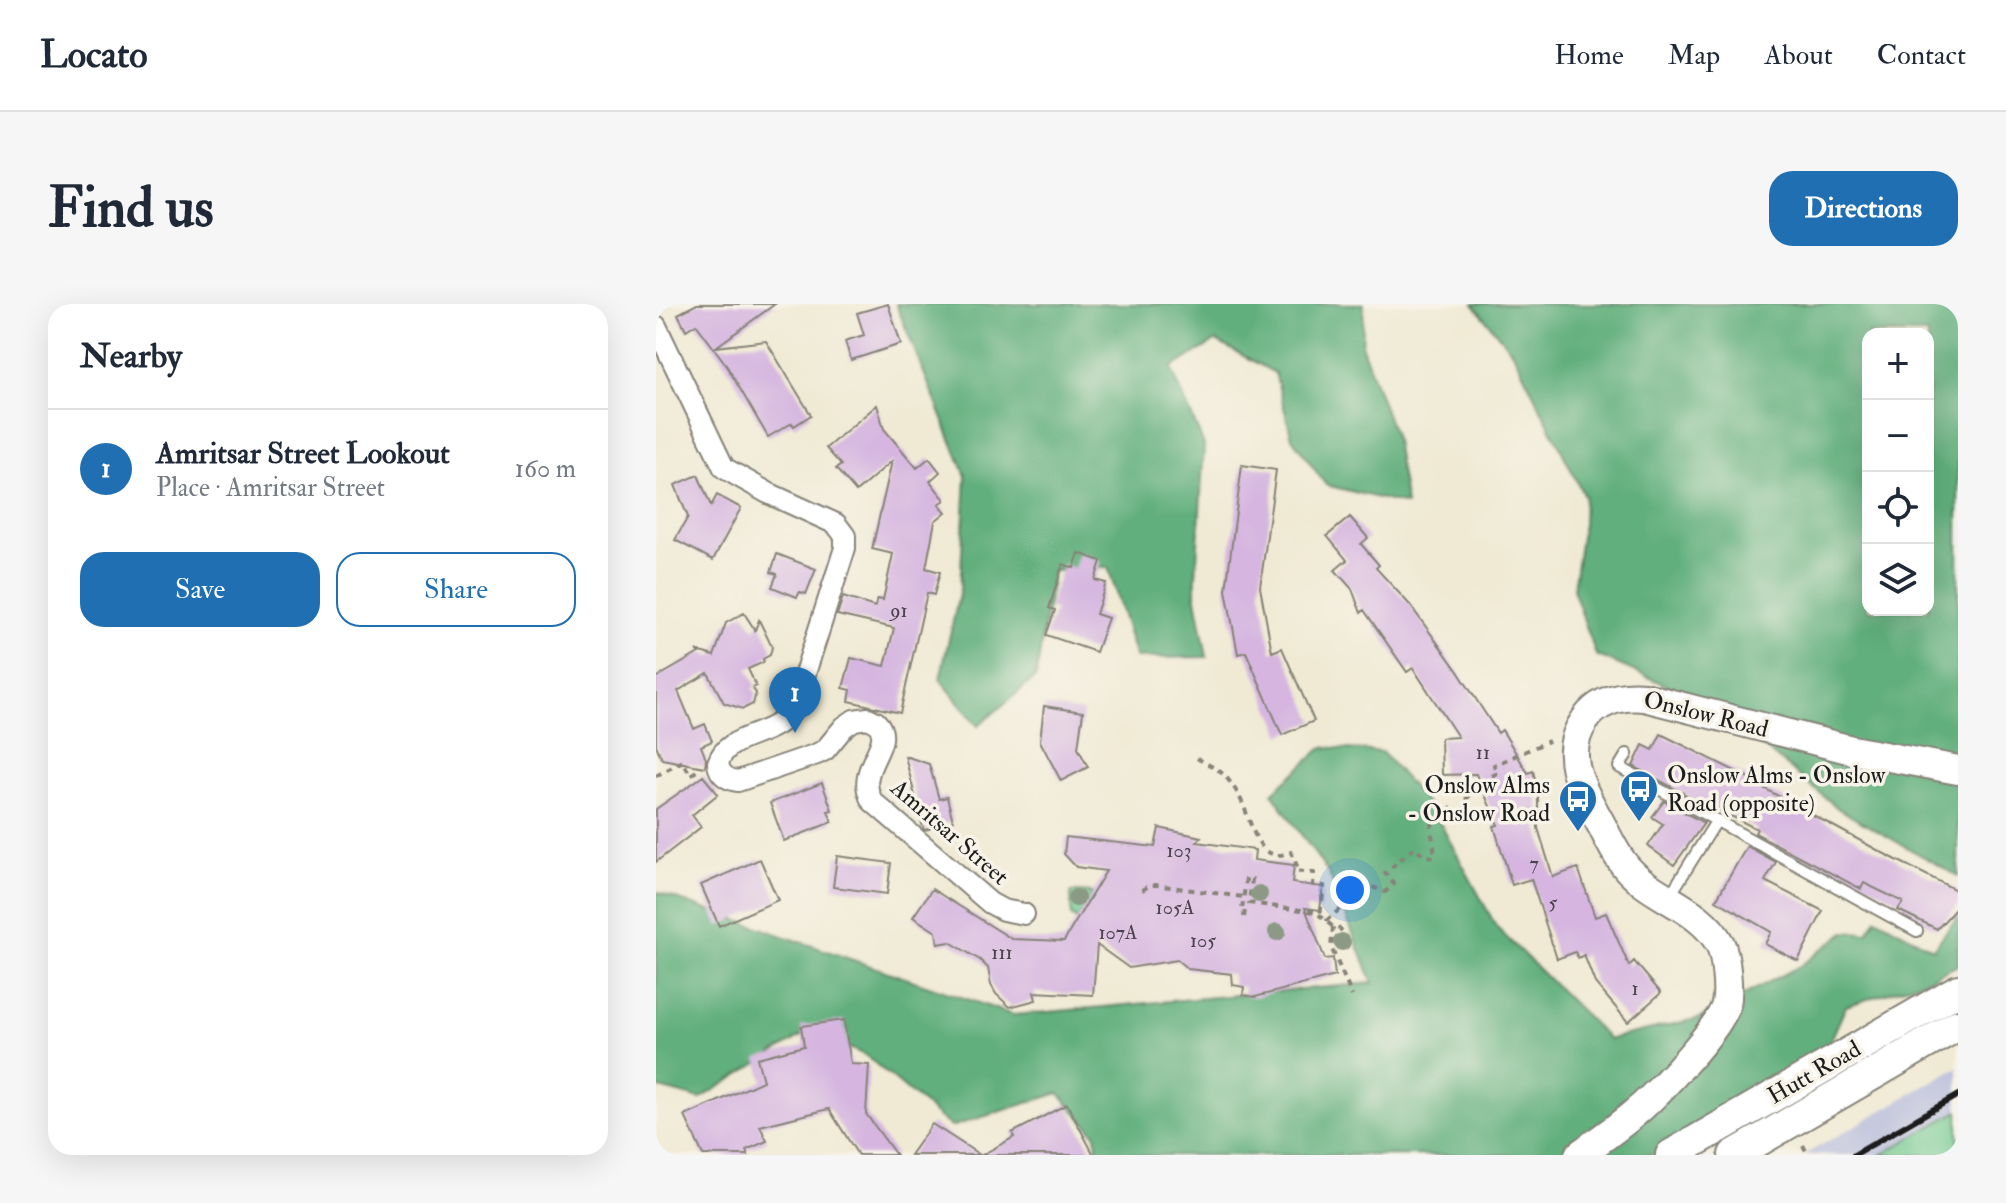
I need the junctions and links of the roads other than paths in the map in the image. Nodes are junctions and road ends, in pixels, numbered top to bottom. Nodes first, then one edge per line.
1 (656, 326) edge
2 (1627, 754) dead end
3 (1958, 770) edge
4 (1717, 820) junction
5 (1667, 899) junction
6 (1024, 914) dead end
7 (1917, 931) dead end
8 (1958, 990) edge
9 (1958, 1025) edge
10 (1579, 1155) edge
11 (1671, 1155) edge
12 (1734, 1155) edge

1 - 6 street, Amritsar Street
2 - 4 lane
3 - 5 main road, Onslow Road
4 - 5 lane
4 - 7 lane
5 - 10 main road, Onslow Road
8 - 11 main road, Hutt Road
9 - 12 main road, Hutt Road

